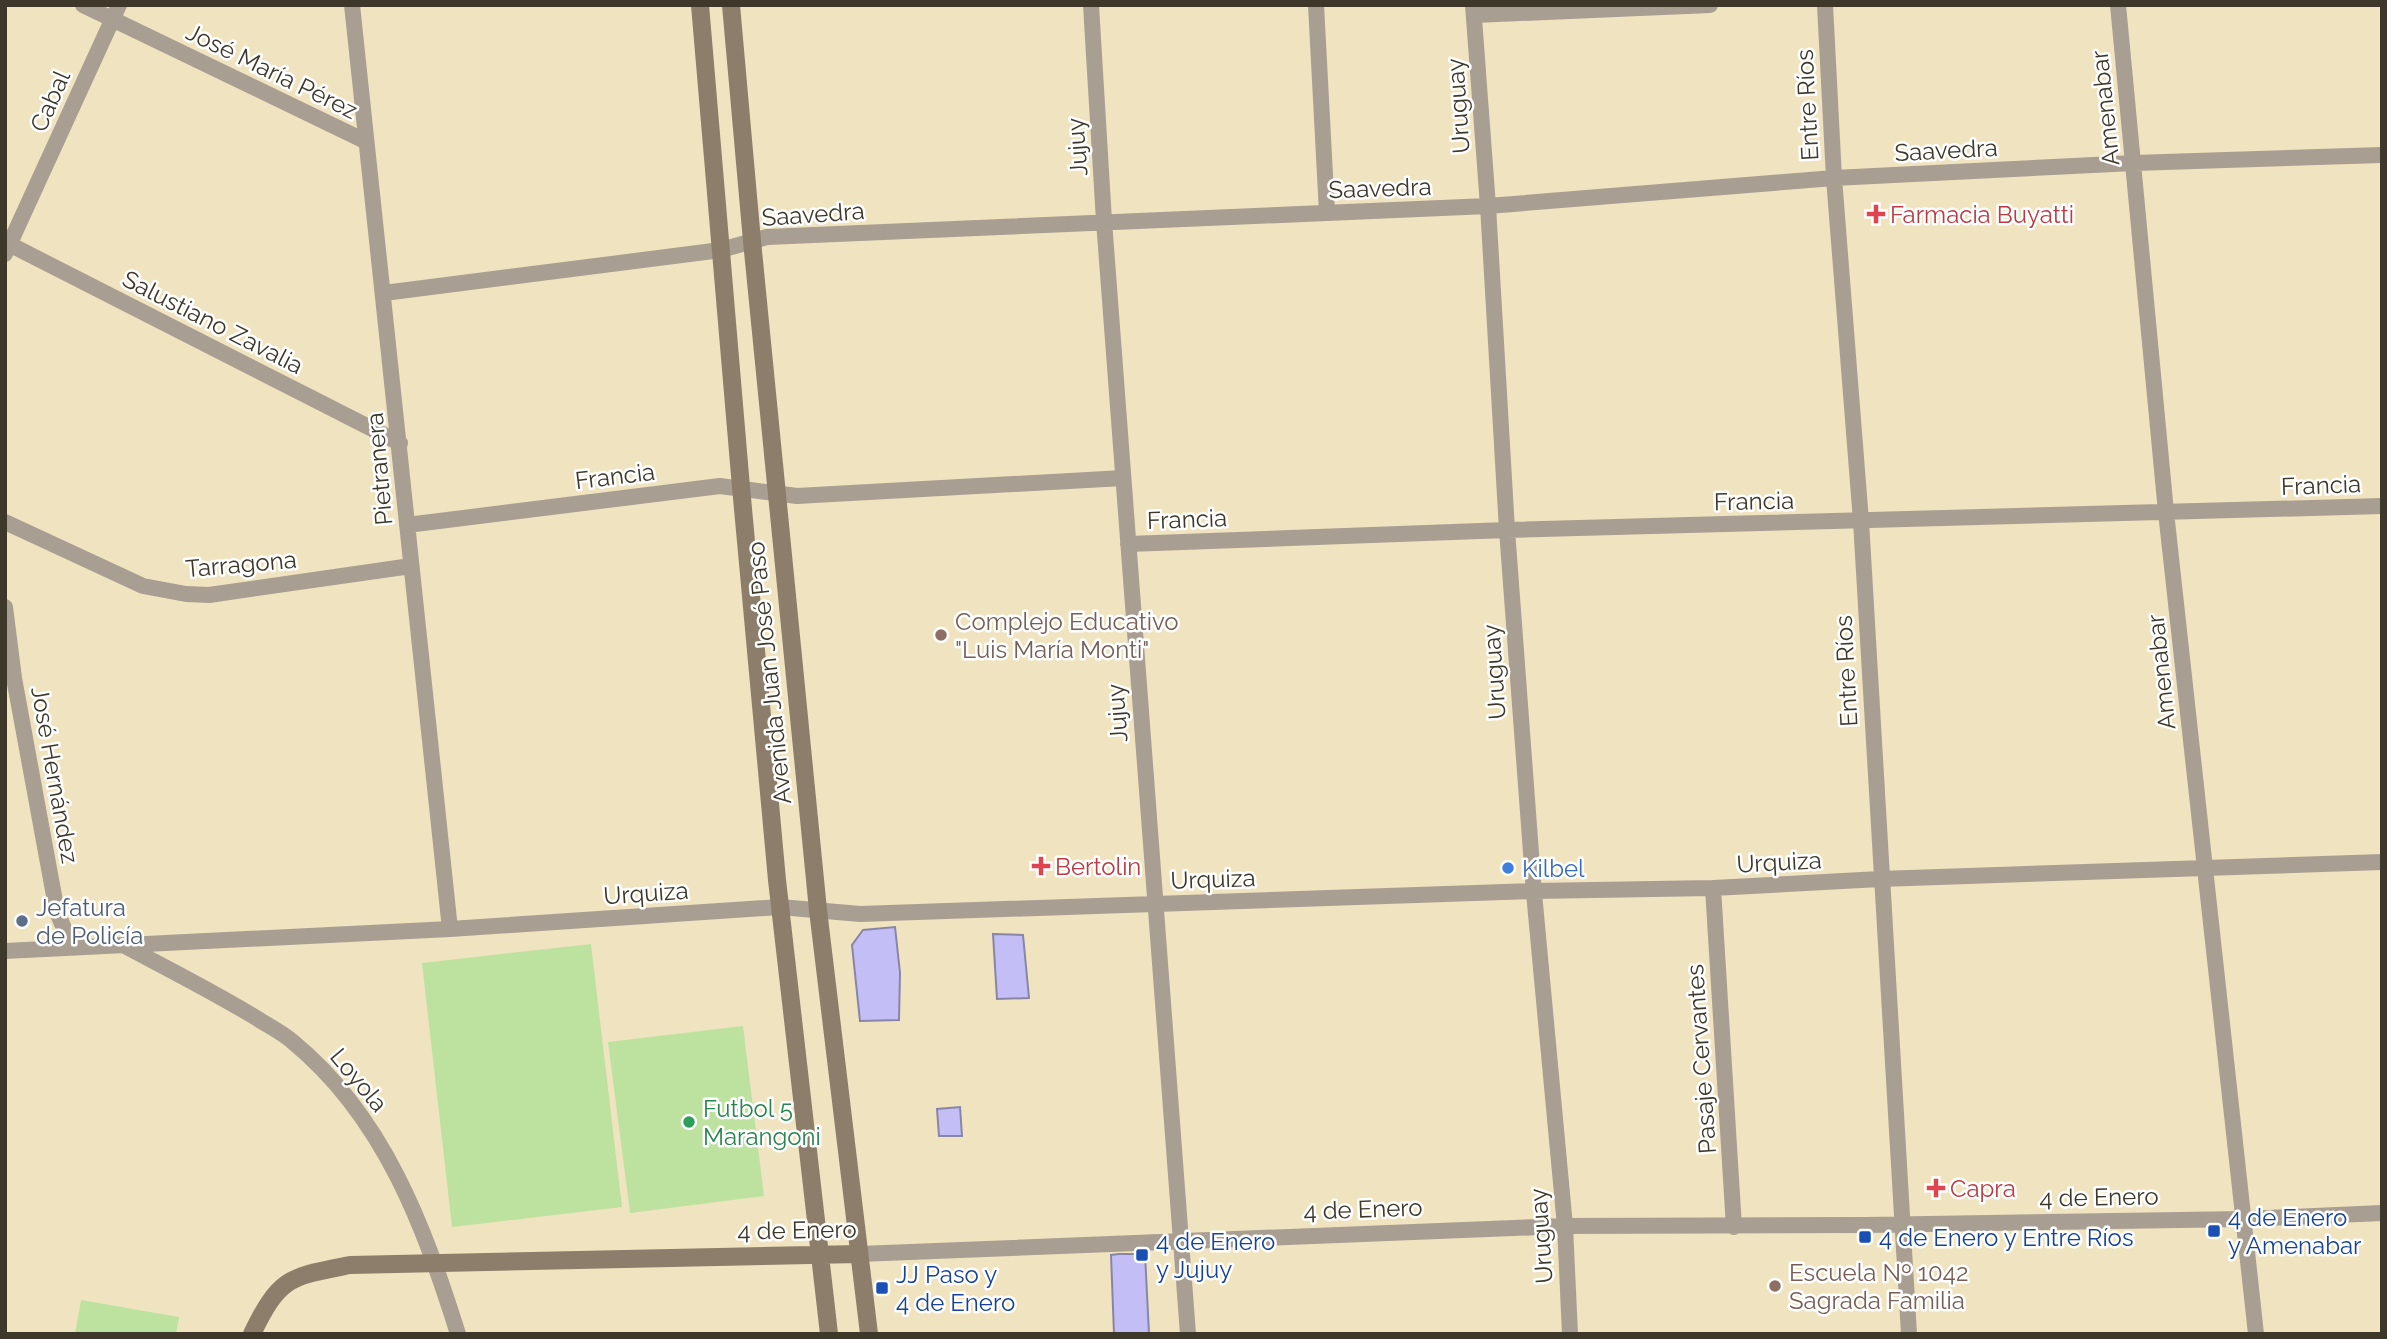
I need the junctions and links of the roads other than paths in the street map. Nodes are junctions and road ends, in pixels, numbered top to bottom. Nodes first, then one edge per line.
1 (83, 5) edge
2 (352, 5) edge
3 (700, 5) edge
4 (731, 5) edge
5 (1091, 5) edge
6 (1316, 5) edge
7 (1710, 5) edge
8 (1825, 5) edge
9 (2118, 5) edge
10 (1473, 10) edge
11 (116, 12) edge
12 (365, 141) junction
13 (2382, 155) edge
14 (2134, 163) junction
15 (1835, 178) junction
16 (1488, 206) junction
17 (1327, 213) junction
18 (1104, 222) junction
19 (752, 241) junction
20 (7, 247) edge
21 (721, 250) junction
22 (384, 293) junction
23 (400, 443) junction
24 (1123, 478) junction
25 (741, 487) junction
26 (776, 493) junction
27 (2382, 506) edge
28 (2166, 512) junction
29 (1861, 521) junction
30 (5, 522) edge
31 (407, 525) junction
32 (1507, 530) junction
33 (1128, 544) junction
34 (411, 566) junction
35 (5, 607) edge
36 (2382, 862) edge
37 (2205, 868) junction
38 (1880, 879) junction
39 (1713, 888) junction
40 (1534, 891) junction
41 (1154, 903) junction
42 (780, 907) junction
43 (818, 910) junction
44 (450, 929) junction
45 (122, 944) junction
46 (72, 947) junction
47 (5, 951) edge
48 (2382, 1213) edge
49 (2245, 1219) junction
50 (1902, 1225) junction
51 (1564, 1226) junction
52 (1734, 1227) junction
53 (1182, 1240) junction
54 (820, 1253) junction
55 (859, 1254) junction
56 (435, 1262) junction
57 (251, 1334) edge
58 (458, 1334) edge
59 (829, 1334) edge
60 (869, 1334) edge
61 (1188, 1334) edge
62 (1570, 1334) edge
63 (1909, 1334) edge
64 (2256, 1334) edge

1 - 11 street, José María Pérez
2 - 12 street, Pietranera
3 - 21 main road, Avenida Juan José Paso
4 - 19 main road, Avenida Juan José Paso
5 - 18 street, Jujuy
6 - 17 street
7 - 10 street
8 - 15 street, Entre Ríos
9 - 14 street, Amenabar
10 - 16 street, Uruguay
11 - 12 street, José María Pérez
11 - 20 street, Cabal
12 - 22 street, Pietranera
13 - 14 street, Saavedra
14 - 15 street, Saavedra
14 - 28 street, Amenabar
15 - 16 street, Saavedra
15 - 29 street, Entre Ríos
16 - 17 street, Saavedra
16 - 32 street, Uruguay
17 - 18 street, Saavedra
18 - 19 street, Saavedra
18 - 24 street, Jujuy
19 - 21 street, Saavedra
19 - 26 main road, Avenida Juan José Paso
20 - 23 street, Salustiano Zavalia
21 - 22 street, Saavedra
21 - 25 main road, Avenida Juan José Paso
22 - 23 street, Pietranera
23 - 31 street, Pietranera
24 - 26 street, Francia
24 - 33 street, Jujuy
25 - 26 street, Francia
25 - 31 street, Francia
25 - 42 main road, Avenida Juan José Paso
26 - 43 main road, Avenida Juan José Paso
27 - 28 street, Francia
28 - 29 street, Francia
28 - 37 street, Amenabar
29 - 32 street, Francia
29 - 38 street, Entre Ríos
30 - 34 street, Tarragona
31 - 34 street, Pietranera
32 - 33 street, Francia
32 - 40 street, Uruguay
33 - 41 street, Jujuy
34 - 44 street, Pietranera
35 - 46 street, José Hernández
36 - 37 street, Urquiza
37 - 38 street, Urquiza
37 - 49 street, Amenabar
38 - 39 street, Urquiza
38 - 50 street, Entre Ríos
39 - 40 street, Urquiza
39 - 52 street, Pasaje Cervantes
40 - 41 street, Urquiza
40 - 51 street, Uruguay
41 - 43 street, Urquiza
41 - 53 street, Jujuy
42 - 43 street, Urquiza
42 - 44 street, Urquiza
42 - 54 main road, Avenida Juan José Paso
43 - 55 main road, Avenida Juan José Paso
44 - 45 street, Urquiza
45 - 46 street, Urquiza
45 - 56 street, Loyola
46 - 47 street, Urquiza
48 - 49 street, 4 de Enero
49 - 50 street, 4 de Enero
49 - 64 street, Amenabar
50 - 52 street, 4 de Enero
50 - 63 street, Entre Ríos
51 - 52 street, 4 de Enero
51 - 53 street, 4 de Enero
51 - 62 street, Uruguay
53 - 55 street, 4 de Enero
53 - 61 street, Jujuy
54 - 55 main road, 4 de Enero
54 - 56 main road, 4 de Enero
54 - 59 main road, Avenida Juan José Paso
55 - 60 main road, Avenida Juan José Paso
56 - 57 main road, 4 de Enero
56 - 58 street, Loyola

